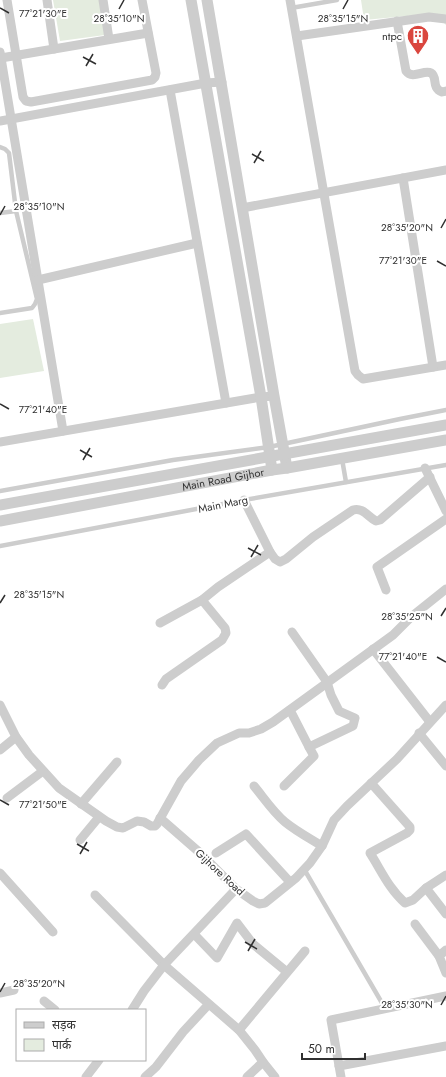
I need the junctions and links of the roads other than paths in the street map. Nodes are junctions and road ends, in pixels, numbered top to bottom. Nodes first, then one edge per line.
1 (7, 0) edge
2 (47, 0) edge
3 (104, 0) edge
4 (142, 0) edge
5 (192, 0) edge
6 (207, 0) edge
7 (337, 0) edge
8 (290, 4) edge
9 (446, 19) edge
10 (397, 21) junction
11 (148, 33) junction
12 (297, 36) junction
13 (109, 39) junction
14 (54, 49) junction
15 (0, 55) edge
16 (16, 56) junction
17 (155, 77) junction
18 (20, 81) junction
19 (222, 82) junction
20 (206, 83) junction
21 (6, 84) junction
22 (170, 90) junction
23 (446, 90) edge
24 (158, 92) junction
25 (12, 119) junction
26 (0, 121) edge
27 (0, 147) edge
28 (446, 170) edge
29 (403, 178) junction
30 (323, 192) junction
31 (242, 208) junction
32 (16, 211) junction
33 (0, 213) edge
34 (197, 243) junction
35 (38, 280) junction
36 (0, 313) edge
37 (446, 365) edge
38 (432, 367) junction
39 (274, 396) junction
40 (261, 397) junction
41 (226, 403) junction
42 (446, 410) edge
43 (446, 425) edge
44 (63, 431) junction
45 (446, 440) edge
46 (0, 442) edge
47 (284, 450) junction
48 (270, 452) junction
49 (342, 458) junction
50 (446, 465) edge
51 (287, 468) junction
52 (425, 468) junction
53 (272, 470) junction
54 (430, 477) junction
55 (346, 482) junction
56 (0, 492) edge
57 (244, 500) junction
58 (0, 505) edge
59 (446, 512) edge
60 (446, 519) edge
61 (0, 521) edge
62 (0, 546) edge
63 (270, 552) junction
64 (446, 589) edge
65 (386, 590) dead end
66 (202, 600) junction
67 (160, 624) dead end
68 (292, 632) dead end
69 (373, 649) junction
70 (327, 682) junction
71 (162, 684) dead end
72 (0, 705) edge
73 (446, 705) edge
74 (290, 710) junction
75 (430, 722) junction
76 (420, 733) junction
77 (16, 737) junction
78 (309, 747) junction
79 (0, 750) edge
80 (117, 762) dead end
81 (446, 766) edge
82 (43, 771) junction
83 (371, 783) junction
84 (254, 786) dead end
85 (284, 786) dead end
86 (8, 798) dead end
87 (81, 804) junction
88 (100, 816) junction
89 (160, 818) junction
90 (80, 840) dead end
91 (322, 846) junction
92 (216, 853) dead end
93 (304, 870) junction
94 (0, 873) edge
95 (446, 876) edge
96 (290, 882) junction
97 (426, 888) junction
98 (236, 889) junction
99 (95, 895) dead end
100 (446, 914) edge
101 (416, 924) dead end
102 (53, 932) dead end
103 (194, 934) junction
104 (305, 951) dead end
105 (443, 953) edge
106 (164, 965) junction
107 (287, 972) junction
108 (446, 973) edge
109 (14, 990) dead end
110 (0, 993) edge
111 (446, 996) edge
112 (44, 1001) dead end
113 (208, 1005) junction
114 (54, 1009) edge
115 (133, 1009) edge
116 (385, 1009) junction
117 (238, 1030) junction
118 (446, 1046) edge
119 (97, 1061) edge
120 (263, 1062) junction
121 (339, 1066) junction
122 (86, 1077) edge
123 (145, 1077) edge
124 (247, 1077) edge
125 (275, 1077) edge
126 (341, 1077) edge

1 - 16 street
2 - 14 street
3 - 13 street
4 - 11 street
5 - 20 street
6 - 19 street
7 - 8 lane
8 - 12 street
9 - 10 street
10 - 12 street
10 - 23 street
11 - 13 street
11 - 17 street
12 - 30 street
13 - 14 street
14 - 16 street
15 - 16 street
15 - 21 street
16 - 18 street
17 - 18 street
17 - 24 street
18 - 21 street
19 - 20 street
19 - 31 street
20 - 22 street
20 - 40 street
21 - 25 street
22 - 24 street
22 - 34 street
24 - 25 street
25 - 26 street
25 - 35 street
27 - 32 lane
28 - 29 street
29 - 30 street
29 - 38 street
30 - 31 street
30 - 38 street
31 - 39 street
32 - 33 lane
32 - 36 lane
34 - 35 street
34 - 41 street
35 - 44 street
37 - 38 street
39 - 40 street
39 - 47 street
40 - 41 street
40 - 48 street
41 - 44 street
42 - 47 lane
43 - 47 street, Main Road Gijhor
44 - 46 street
45 - 49 street, Main Road Gijhor
47 - 48 street, Main Road Gijhor
47 - 51 street
48 - 53 street
48 - 56 lane
48 - 58 street, Main Road Gijhor
49 - 51 street, Main Road Gijhor
49 - 55 lane
50 - 52 lane, Main Marg
51 - 53 street, Main Road Gijhor
52 - 54 street
52 - 55 lane, Main Marg
53 - 61 street, Main Road Gijhor
54 - 59 street
54 - 63 street
55 - 57 lane, Main Marg
57 - 62 lane, Main Marg
57 - 63 street
60 - 65 street
63 - 66 street
64 - 69 street
66 - 67 street
66 - 71 street
68 - 70 street
69 - 70 street
69 - 75 street
70 - 74 street
70 - 78 street
72 - 77 street
73 - 75 street, Gijhore Road
74 - 78 street
74 - 89 street
75 - 76 street, Gijhore Road
76 - 81 street
76 - 83 street, Gijhore Road
77 - 79 street
77 - 82 street
78 - 85 street
80 - 87 street
82 - 86 street
82 - 87 street
83 - 91 street, Gijhore Road
83 - 97 street
84 - 91 street
87 - 88 street
88 - 89 street
88 - 90 street
89 - 98 street, Gijhore Road
91 - 93 street, Gijhore Road
92 - 96 street
93 - 96 street, Gijhore Road
93 - 116 lane
94 - 102 street
95 - 97 street
96 - 98 street, Gijhore Road
97 - 100 street
98 - 103 street
99 - 106 street
101 - 105 street
103 - 106 street
103 - 107 street
104 - 107 street
105 - 108 street
106 - 113 street
106 - 115 street
107 - 117 street
109 - 110 street
111 - 116 street
112 - 114 street
113 - 117 street
113 - 123 street
116 - 121 street
117 - 120 street
118 - 121 street
119 - 122 street
120 - 124 street
120 - 125 street
121 - 126 street

